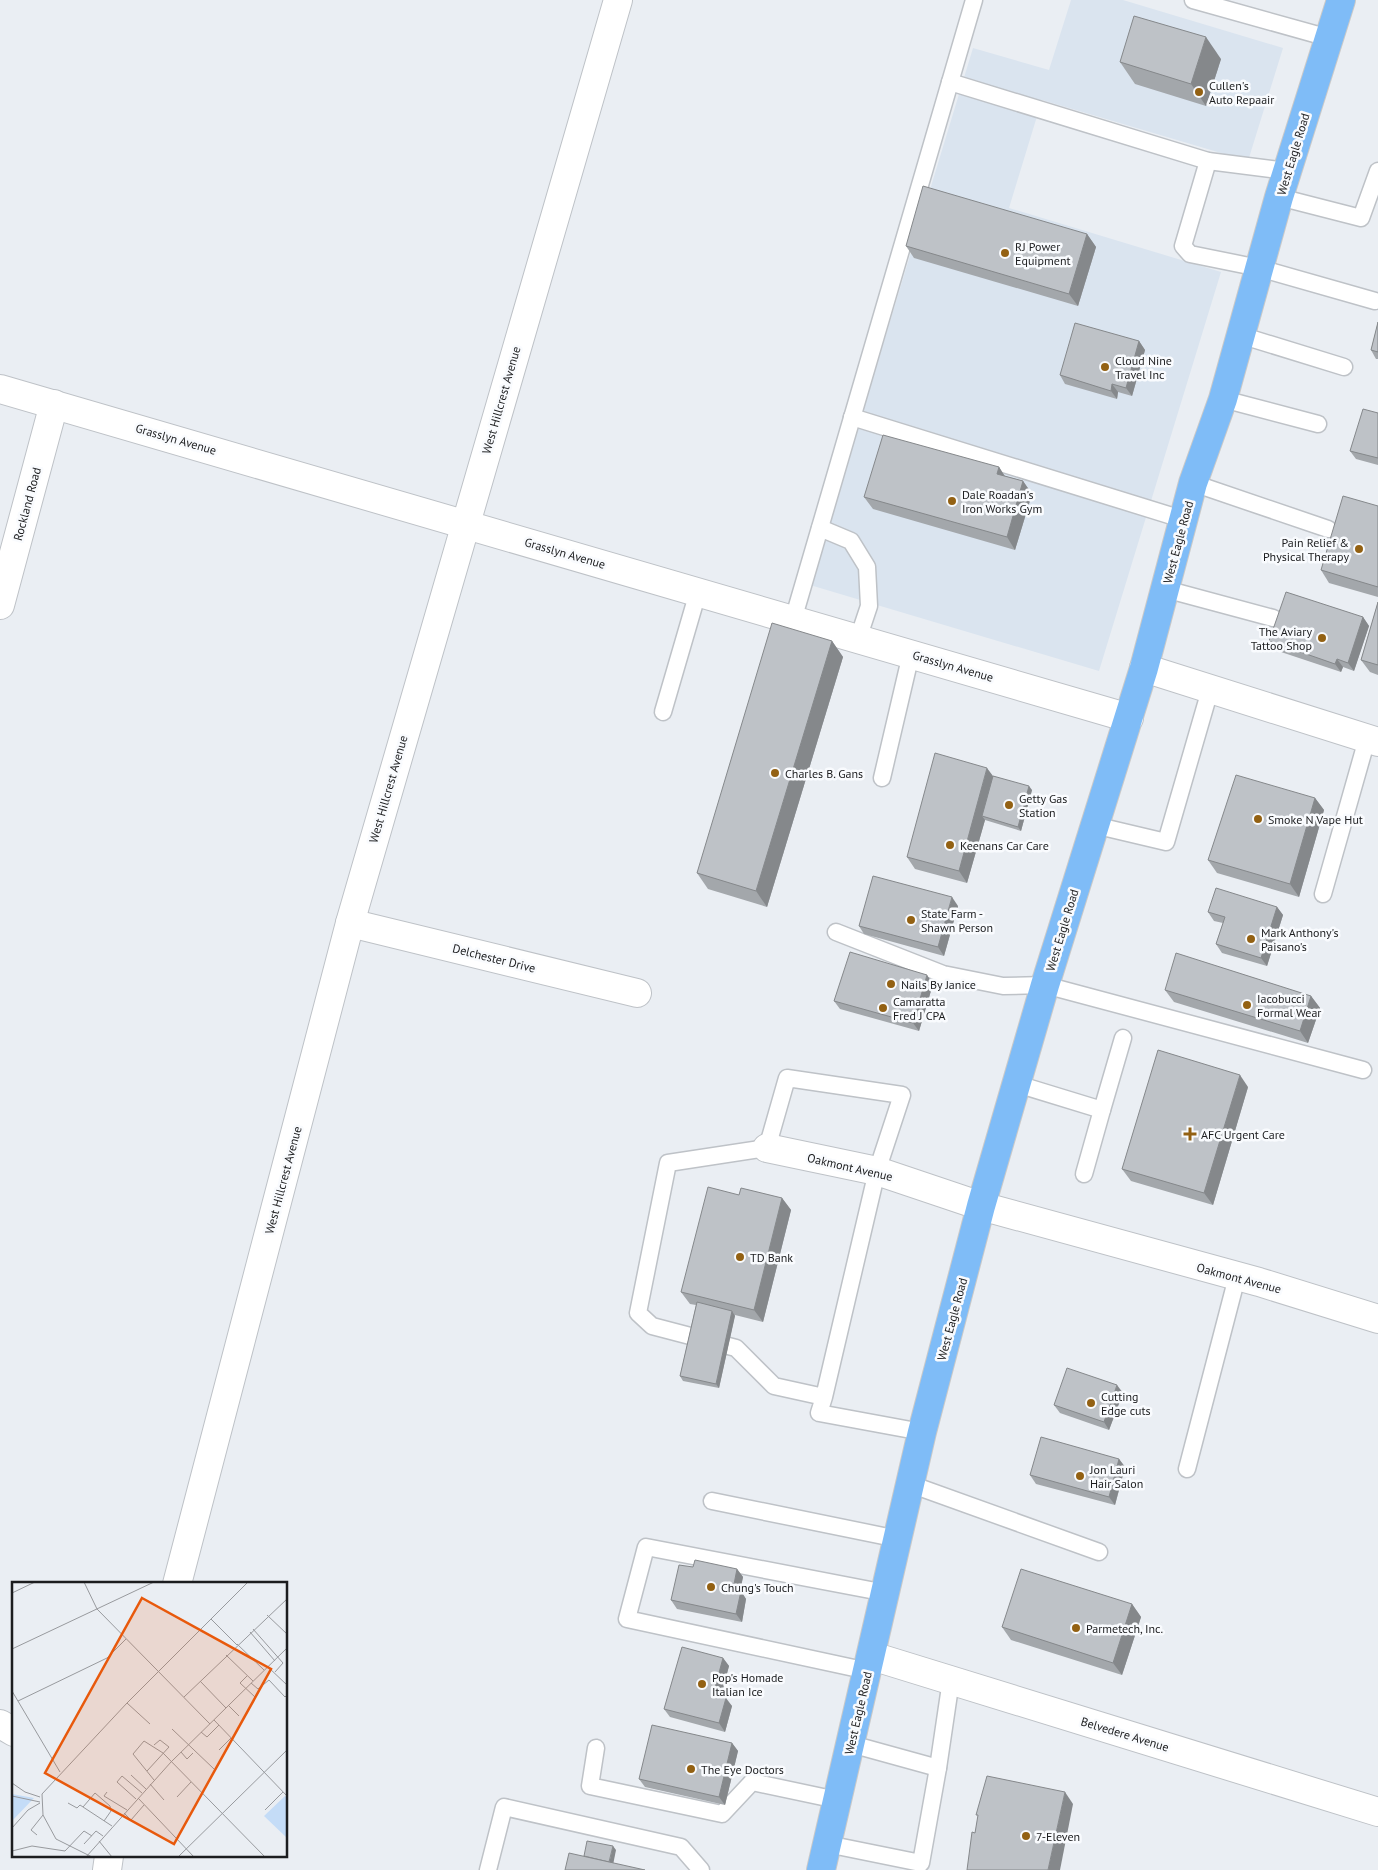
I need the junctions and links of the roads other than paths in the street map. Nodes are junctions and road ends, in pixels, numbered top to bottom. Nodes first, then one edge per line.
1 (618, 0) edge
2 (974, 0) edge
3 (1192, 0) edge
4 (1341, 0) edge
5 (1329, 38) junction
6 (950, 82) junction
7 (1208, 161) junction
8 (1287, 171) junction
9 (1378, 171) edge
10 (1279, 197) junction
11 (1259, 268) junction
12 (1375, 300) dead end
13 (1240, 335) junction
14 (1344, 367) dead end
15 (0, 388) edge
16 (1223, 399) junction
17 (54, 404) junction
18 (852, 417) junction
19 (1318, 424) dead end
20 (1193, 483) junction
21 (1185, 520) junction
22 (464, 523) junction
23 (820, 528) junction
24 (1328, 529) dead end
25 (1166, 588) junction
26 (698, 592) junction
27 (0, 605) edge
28 (1273, 618) dead end
29 (793, 620) junction
30 (858, 639) junction
31 (911, 654) junction
32 (1144, 668) junction
33 (1210, 690) junction
34 (663, 712) dead end
35 (1129, 718) junction
36 (1373, 741) edge
37 (882, 778) dead end
38 (1094, 825) junction
39 (1322, 894) dead end
40 (350, 923) junction
41 (836, 932) dead end
42 (1045, 985) junction
43 (637, 993) dead end
44 (1123, 1038) dead end
45 (1363, 1070) dead end
46 (1017, 1084) junction
47 (1102, 1110) junction
48 (767, 1148) junction
49 (877, 1171) junction
50 (1084, 1174) dead end
51 (981, 1206) junction
52 (1237, 1277) junction
53 (1378, 1319) edge
54 (824, 1397) junction
55 (922, 1432) junction
56 (1187, 1470) dead end
57 (910, 1484) junction
58 (712, 1501) dead end
59 (898, 1539) junction
60 (1099, 1552) dead end
61 (178, 1582) edge
62 (886, 1593) junction
63 (870, 1664) junction
64 (951, 1680) junction
65 (0, 1724) edge
66 (12, 1731) edge
67 (851, 1744) junction
68 (596, 1748) dead end
69 (938, 1768) junction
70 (838, 1800) junction
71 (1378, 1812) edge
72 (824, 1857) edge
73 (488, 1870) edge
74 (701, 1870) edge

1 - 22 street, West Hillcrest Avenue
2 - 6 lane
3 - 5 lane
4 - 5 main road, West Eagle Road
5 - 8 main road, West Eagle Road
6 - 7 lane
6 - 18 lane
7 - 8 lane
7 - 11 lane
8 - 10 main road, West Eagle Road
9 - 10 lane
10 - 11 main road, West Eagle Road
11 - 12 lane
11 - 13 main road, West Eagle Road
13 - 14 lane
13 - 16 main road, West Eagle Road
15 - 17 street, Grasslyn Avenue
16 - 19 lane
16 - 20 main road, West Eagle Road
17 - 22 street, Grasslyn Avenue
17 - 27 street, Rockland Road
18 - 21 lane
18 - 23 lane
20 - 21 main road, West Eagle Road
20 - 24 lane
21 - 25 main road, West Eagle Road
22 - 26 street, Grasslyn Avenue
22 - 40 street, West Hillcrest Avenue
23 - 29 lane
23 - 30 lane
25 - 28 lane
25 - 32 main road, West Eagle Road
26 - 29 street, Grasslyn Avenue
26 - 34 lane
29 - 30 street, Grasslyn Avenue
30 - 31 street, Grasslyn Avenue
31 - 35 street, Grasslyn Avenue
31 - 37 lane
32 - 33 street
32 - 35 main road, West Eagle Road
33 - 36 street
33 - 38 lane
35 - 38 main road, West Eagle Road
36 - 39 lane
38 - 42 main road, West Eagle Road
40 - 43 street, Delchester Drive
40 - 61 street, West Hillcrest Avenue
41 - 42 lane
42 - 45 lane
42 - 46 main road, West Eagle Road
44 - 47 lane
46 - 47 lane
46 - 51 main road, West Eagle Road
47 - 50 lane
48 - 49 street, Oakmont Avenue
48 - 49 lane
48 - 54 lane, Oakmont Avenue
49 - 51 street, Oakmont Avenue
49 - 54 lane
51 - 52 street, Oakmont Avenue
51 - 55 main road, West Eagle Road
52 - 53 street, Oakmont Avenue
52 - 56 lane
54 - 55 lane
55 - 57 main road, West Eagle Road
57 - 59 main road, West Eagle Road
57 - 60 lane
58 - 59 lane
59 - 62 main road, West Eagle Road
62 - 63 main road, West Eagle Road
62 - 63 lane
63 - 64 street, Belvedere Avenue
63 - 67 main road, West Eagle Road
64 - 69 lane
64 - 71 street, Belvedere Avenue
65 - 66 street
67 - 69 lane
67 - 70 main road, West Eagle Road
68 - 70 lane
69 - 72 lane
70 - 72 main road, West Eagle Road
73 - 74 lane

